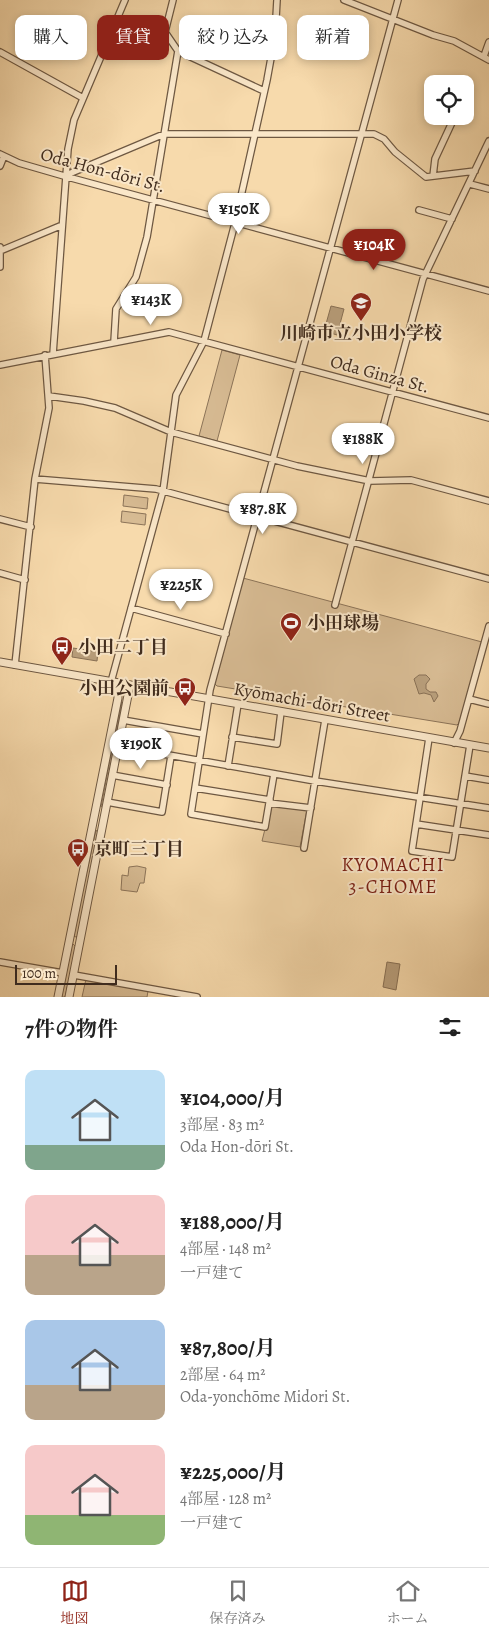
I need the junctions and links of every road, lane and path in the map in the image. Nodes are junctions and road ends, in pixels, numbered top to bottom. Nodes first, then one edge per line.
1 (125, 0) edge
2 (173, 0) edge
3 (277, 0) edge
4 (344, 0) edge
5 (398, 0) edge
6 (393, 19) junction
7 (489, 42) edge
8 (178, 51) junction
9 (0, 52) edge
10 (486, 58) edge
11 (264, 91) junction
12 (83, 98) junction
13 (452, 125) edge
14 (362, 132) junction
15 (256, 133) junction
16 (164, 134) junction
17 (489, 141) edge
18 (2, 155) edge
19 (0, 166) edge
20 (475, 171) junction
21 (64, 176) junction
22 (432, 176) junction
23 (470, 184) junction
24 (489, 189) edge
25 (154, 200) junction
26 (419, 210) dead end
27 (452, 219) junction
28 (234, 223) junction
29 (60, 226) junction
30 (0, 247) edge
31 (329, 249) junction
32 (0, 251) edge
33 (0, 267) edge
34 (425, 274) junction
35 (489, 291) edge
36 (204, 341) junction
37 (114, 342) junction
38 (53, 354) junction
39 (45, 355) junction
40 (0, 365) edge
41 (298, 367) junction
42 (393, 392) junction
43 (49, 396) junction
44 (489, 418) edge
45 (171, 432) junction
46 (273, 460) junction
47 (35, 479) junction
48 (370, 480) junction
49 (163, 491) junction
50 (489, 501) edge
51 (257, 516) junction
52 (0, 519) edge
53 (31, 527) junction
54 (353, 542) junction
55 (0, 573) edge
56 (489, 579) edge
57 (25, 580) junction
58 (335, 605) dead end
59 (131, 608) junction
60 (489, 626) edge
61 (226, 634) junction
62 (0, 662) edge
63 (14, 665) junction
64 (114, 683) junction
65 (130, 685) junction
66 (208, 699) junction
67 (469, 699) junction
68 (238, 704) junction
69 (489, 704) edge
70 (281, 712) junction
71 (123, 720) junction
72 (325, 720) junction
73 (203, 734) junction
74 (232, 737) junction
75 (429, 738) junction
76 (454, 742) junction
77 (118, 746) junction
78 (470, 746) junction
79 (489, 748) edge
80 (172, 756) junction
81 (199, 761) junction
82 (228, 766) junction
83 (274, 774) junction
84 (112, 775) junction
85 (465, 776) junction
86 (489, 780) edge
87 (315, 781) junction
88 (167, 785) junction
89 (195, 788) junction
90 (419, 798) junction
91 (107, 802) junction
92 (269, 802) junction
93 (461, 804) junction
94 (311, 808) junction
95 (489, 808) edge
96 (416, 824) junction
97 (456, 830) junction
98 (489, 835) edge
99 (304, 848) dead end
100 (0, 962) edge
101 (63, 973) junction
102 (74, 975) junction
103 (184, 996) edge
104 (58, 997) edge
105 (69, 997) edge
106 (197, 997) edge

1 - 12 street
2 - 8 street
3 - 11 street
4 - 6 street
5 - 6 street
6 - 10 street
6 - 14 street
7 - 10 street
8 - 11 street
8 - 16 street
9 - 12 street
11 - 15 street
12 - 21 street
13 - 22 street
14 - 15 street
14 - 22 street
14 - 31 street
15 - 16 street
15 - 28 street
16 - 21 street
16 - 25 street
17 - 20 street
18 - 19 street
18 - 21 street, Oda Hon-dōri St.
20 - 22 street
20 - 23 street
21 - 25 street, Oda Hon-dōri St.
21 - 29 street
23 - 24 street
23 - 27 street
25 - 28 street, Oda Hon-dōri St.
25 - 37 street
26 - 27 street
27 - 34 street
28 - 31 street, Oda Hon-dōri St.
28 - 36 street
29 - 32 street
29 - 38 street
30 - 32 street
31 - 34 street, Oda Hon-dōri St.
31 - 41 street
32 - 33 street
34 - 35 street, Oda Hon-dōri St.
34 - 42 street
36 - 37 street, Oda Ginza St.
36 - 41 street, Oda Ginza St.
36 - 45 street
37 - 38 street, Oda Ginza St.
38 - 39 street, Oda Ginza St.
39 - 40 street, Oda Ginza St.
39 - 43 street
41 - 42 street, Oda Ginza St.
41 - 46 street
42 - 44 street, Oda Ginza St.
42 - 48 street
43 - 45 street
43 - 47 street
45 - 46 street
45 - 49 street
46 - 48 street
46 - 51 street
47 - 49 street
47 - 53 street
48 - 50 street
48 - 54 street
49 - 51 street
49 - 59 street
51 - 54 street
51 - 61 street
52 - 53 street
53 - 57 street
54 - 56 street
54 - 58 street
55 - 57 street
57 - 63 street
59 - 61 street
59 - 64 street
60 - 67 street
61 - 66 street
62 - 63 street
63 - 64 street
64 - 65 street, Kyōmachi-dōri Street
64 - 101 street
65 - 66 street, Kyōmachi-dōri Street
65 - 71 street
66 - 68 street, Kyōmachi-dōri Street
66 - 73 street
67 - 69 street
67 - 76 street
68 - 70 street, Kyōmachi-dōri Street
68 - 74 street
70 - 72 street, Kyōmachi-dōri Street
70 - 74 street
71 - 73 street
71 - 77 street
72 - 75 street, Kyōmachi-dōri Street
72 - 87 street
73 - 81 street
74 - 82 street
75 - 76 street, Kyōmachi-dōri Street
75 - 90 street
76 - 78 street, Kyōmachi-dōri Street
77 - 80 street
77 - 84 street
78 - 79 street, Kyōmachi-dōri Street
78 - 85 street
80 - 81 street
80 - 88 street
81 - 82 street
81 - 89 street
82 - 83 street
83 - 87 street
83 - 92 street
84 - 88 street
84 - 91 street
85 - 86 street
85 - 93 street
87 - 90 street
87 - 94 street
88 - 91 street
89 - 92 street
89 - 92 street
90 - 93 street
90 - 96 street
91 - 102 street
92 - 94 street
93 - 95 street
93 - 97 street
94 - 99 street
96 - 97 street
96 - 97 street
97 - 98 street
100 - 101 street
101 - 104 street
102 - 103 street
102 - 105 street
103 - 106 street

